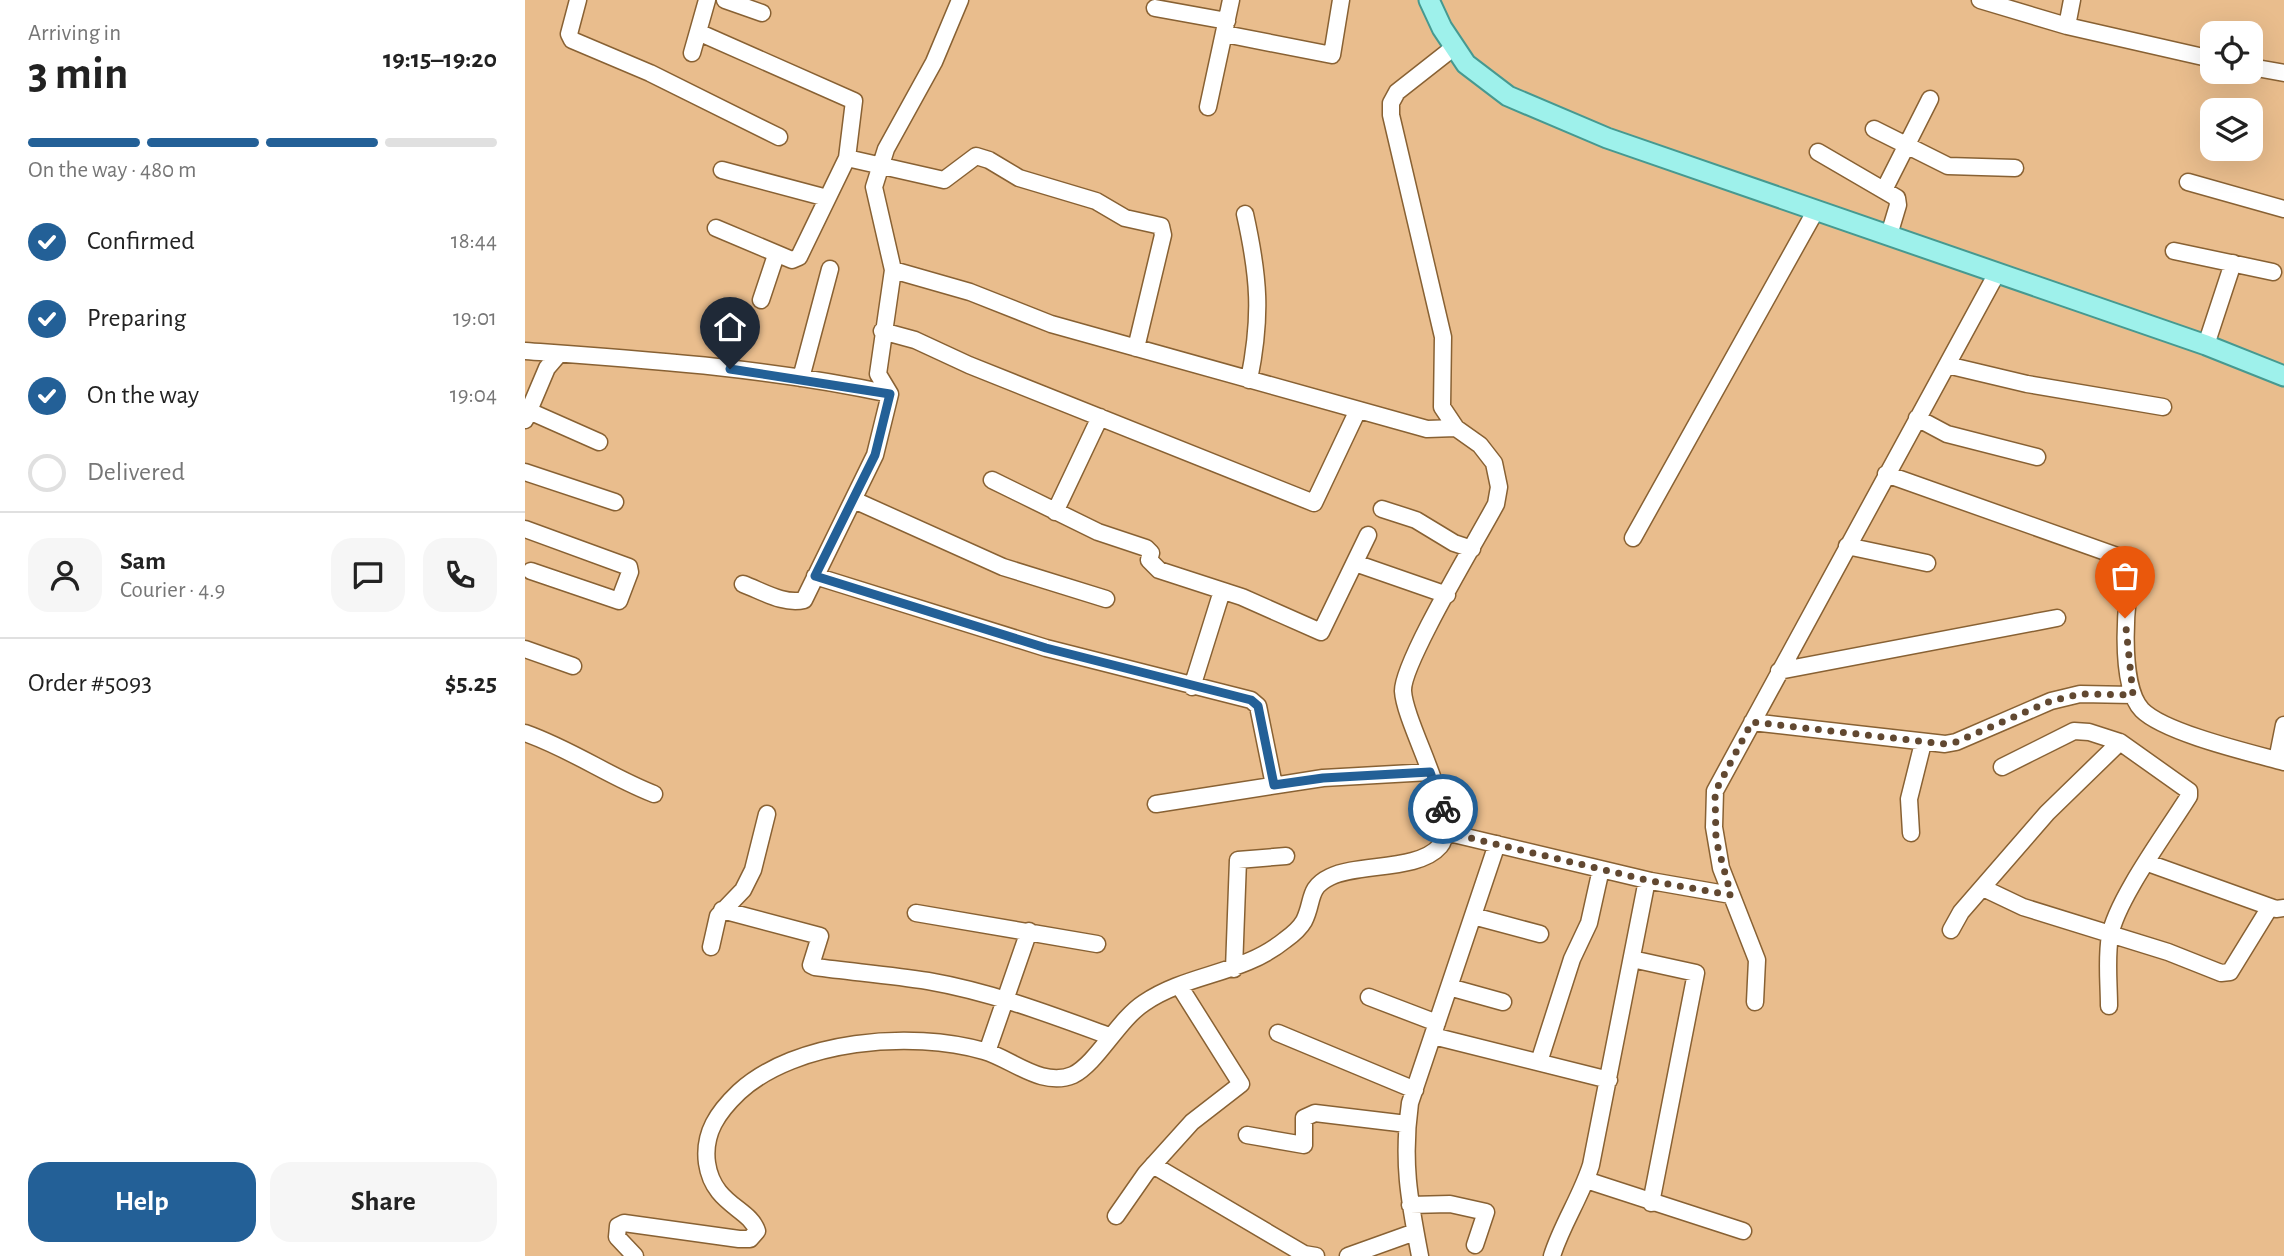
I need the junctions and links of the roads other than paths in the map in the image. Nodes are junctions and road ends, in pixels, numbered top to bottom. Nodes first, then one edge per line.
1 (578, 0) edge
2 (706, 0) edge
3 (725, 0) edge
4 (960, 0) edge
5 (1231, 0) edge
6 (1341, 0) edge
7 (1429, 0) edge
8 (1980, 0) edge
9 (2072, 0) edge
10 (1156, 8) dead end
11 (762, 13) dead end
12 (2067, 26) junction
13 (1226, 27) junction
14 (698, 32) junction
15 (1453, 47) junction
16 (692, 53) dead end
17 (2200, 56) edge
18 (2263, 70) edge
19 (2284, 74) edge
20 (1930, 99) dead end
21 (1208, 107) dead end
22 (1874, 129) dead end
23 (779, 137) dead end
24 (1907, 146) junction
25 (1818, 152) dead end
26 (847, 158) junction
27 (880, 163) junction
28 (2015, 168) dead end
29 (722, 170) dead end
30 (2189, 182) dead end
31 (1884, 190) junction
32 (827, 198) junction
33 (2284, 209) edge
34 (1816, 210) junction
35 (1245, 214) dead end
36 (716, 228) dead end
37 (1889, 235) junction
38 (2174, 251) dead end
39 (776, 255) junction
40 (2233, 263) junction
41 (829, 269) dead end
42 (893, 270) junction
43 (2273, 272) dead end
44 (1997, 273) junction
45 (761, 300) dead end
46 (882, 331) junction
47 (2206, 345) junction
48 (1136, 348) junction
49 (525, 351) edge
50 (559, 354) junction
51 (1947, 365) junction
52 (2284, 376) edge
53 (801, 378) junction
54 (1249, 380) junction
55 (890, 394) junction
56 (2162, 407) dead end
57 (1358, 410) junction
58 (527, 415) edge
59 (1100, 417) junction
60 (1917, 418) junction
61 (1456, 428) junction
62 (599, 442) dead end
63 (2037, 457) dead end
64 (525, 472) edge
65 (1887, 474) junction
66 (992, 480) dead end
67 (854, 500) junction
68 (615, 502) dead end
69 (1382, 509) dead end
70 (1055, 512) junction
71 (525, 529) edge
72 (1368, 535) dead end
73 (1633, 538) dead end
74 (1847, 547) junction
75 (1472, 549) junction
76 (1355, 563) junction
77 (1927, 563) dead end
78 (531, 571) dead end
79 (815, 576) junction
80 (743, 584) dead end
81 (1222, 591) junction
82 (1447, 596) junction
83 (1106, 599) dead end
84 (2057, 618) dead end
85 (525, 649) edge
86 (573, 666) dead end
87 (1779, 671) junction
88 (1192, 687) junction
89 (2133, 695) junction
90 (1752, 722) junction
91 (2284, 724) edge
92 (525, 733) edge
93 (2120, 742) junction
94 (1923, 743) junction
95 (2281, 761) edge
96 (2002, 767) dead end
97 (1430, 772) junction
98 (1274, 785) junction
99 (654, 794) dead end
100 (1156, 804) dead end
101 (767, 814) dead end
102 (1445, 832) junction
103 (1911, 833) dead end
104 (1497, 844) junction
105 (1286, 856) dead end
106 (2148, 863) junction
107 (1601, 869) junction
108 (1647, 880) junction
109 (1983, 888) junction
110 (1731, 895) junction
111 (2277, 907) edge
112 (722, 910) junction
113 (916, 913) dead end
114 (1473, 916) junction
115 (1951, 930) dead end
116 (1029, 931) junction
117 (1540, 934) dead end
118 (2110, 936) junction
119 (1097, 944) dead end
120 (711, 947) dead end
121 (1632, 959) junction
122 (1234, 969) junction
123 (1180, 987) junction
124 (1449, 987) junction
125 (1369, 997) dead end
126 (1004, 999) junction
127 (1503, 1002) dead end
128 (1755, 1002) dead end
129 (2109, 1006) dead end
130 (1435, 1029) junction
131 (1278, 1033) dead end
132 (1109, 1036) junction
133 (987, 1052) junction
134 (1539, 1062) junction
135 (1609, 1080) junction
136 (1415, 1090) junction
137 (1407, 1124) junction
138 (1247, 1135) dead end
139 (1153, 1165) junction
140 (1586, 1180) junction
141 (1651, 1203) junction
142 (1410, 1205) junction
143 (1116, 1216) dead end
144 (1743, 1231) dead end
145 (1415, 1232) junction
146 (1475, 1245) dead end
147 (635, 1256) edge
148 (1316, 1256) edge
149 (1348, 1256) edge
150 (1420, 1256) edge
151 (1552, 1256) edge

1 - 23 street
2 - 14 street
3 - 11 street
4 - 27 street
5 - 13 street
6 - 13 street
7 - 15 main road
8 - 12 street
9 - 12 street
10 - 13 street
12 - 17 street
13 - 21 street
14 - 16 street
14 - 26 street
15 - 34 main road
15 - 61 street
18 - 19 street
20 - 24 street
22 - 24 street
24 - 28 street
24 - 31 street
25 - 31 street
26 - 27 street
26 - 32 street
27 - 42 street
27 - 48 street
29 - 32 street
30 - 33 street
31 - 37 street
32 - 39 street
34 - 37 main road
34 - 73 street
35 - 54 street
36 - 39 street
37 - 44 main road
38 - 40 street
39 - 45 street
40 - 43 street
40 - 47 street
41 - 53 street
42 - 46 street
42 - 48 street
44 - 47 main road
44 - 51 street
46 - 55 street
46 - 59 street
47 - 52 main road
48 - 54 street
49 - 50 street
50 - 53 street
50 - 58 street
51 - 56 street
51 - 60 street
53 - 55 street
54 - 57 street
55 - 67 street
57 - 59 street
57 - 61 street
58 - 62 street
59 - 70 street
60 - 63 street
60 - 65 street
61 - 75 street
64 - 68 street
65 - 74 street
65 - 89 street
66 - 70 street
67 - 79 street
67 - 83 street
69 - 75 street
70 - 81 street
71 - 78 street
72 - 76 street
74 - 77 street
74 - 87 street
75 - 82 street
76 - 81 street
76 - 82 street
79 - 80 street
79 - 88 street
81 - 88 street
82 - 97 street
84 - 87 street
85 - 86 street
87 - 90 street
88 - 98 street
89 - 94 street
89 - 95 street
90 - 94 street
90 - 110 street
91 - 95 street
92 - 99 street
93 - 96 street
93 - 106 street
93 - 109 street
94 - 103 street
97 - 98 street
97 - 102 street
98 - 100 street
101 - 112 street
102 - 104 street
102 - 122 street
104 - 107 street
104 - 114 street
105 - 122 street
106 - 111 street
106 - 118 street
107 - 108 street
107 - 134 street
108 - 110 street
108 - 121 street
109 - 115 street
109 - 118 street
110 - 128 street
111 - 118 street
112 - 120 street
112 - 126 street
113 - 116 street
114 - 117 street
114 - 124 street
116 - 119 street
116 - 126 street
118 - 129 street
121 - 135 street
121 - 141 street
122 - 123 street
123 - 132 street
123 - 139 street
124 - 127 street
124 - 130 street
125 - 130 street
126 - 132 street
126 - 133 street
130 - 134 street
130 - 136 street
131 - 136 street
132 - 133 street
133 - 147 street
134 - 135 street
135 - 140 street
136 - 137 street
137 - 138 street
137 - 142 street
139 - 143 street
139 - 148 street
140 - 141 street
140 - 151 street
141 - 144 street
142 - 145 street
142 - 146 street
145 - 149 street
145 - 150 street

